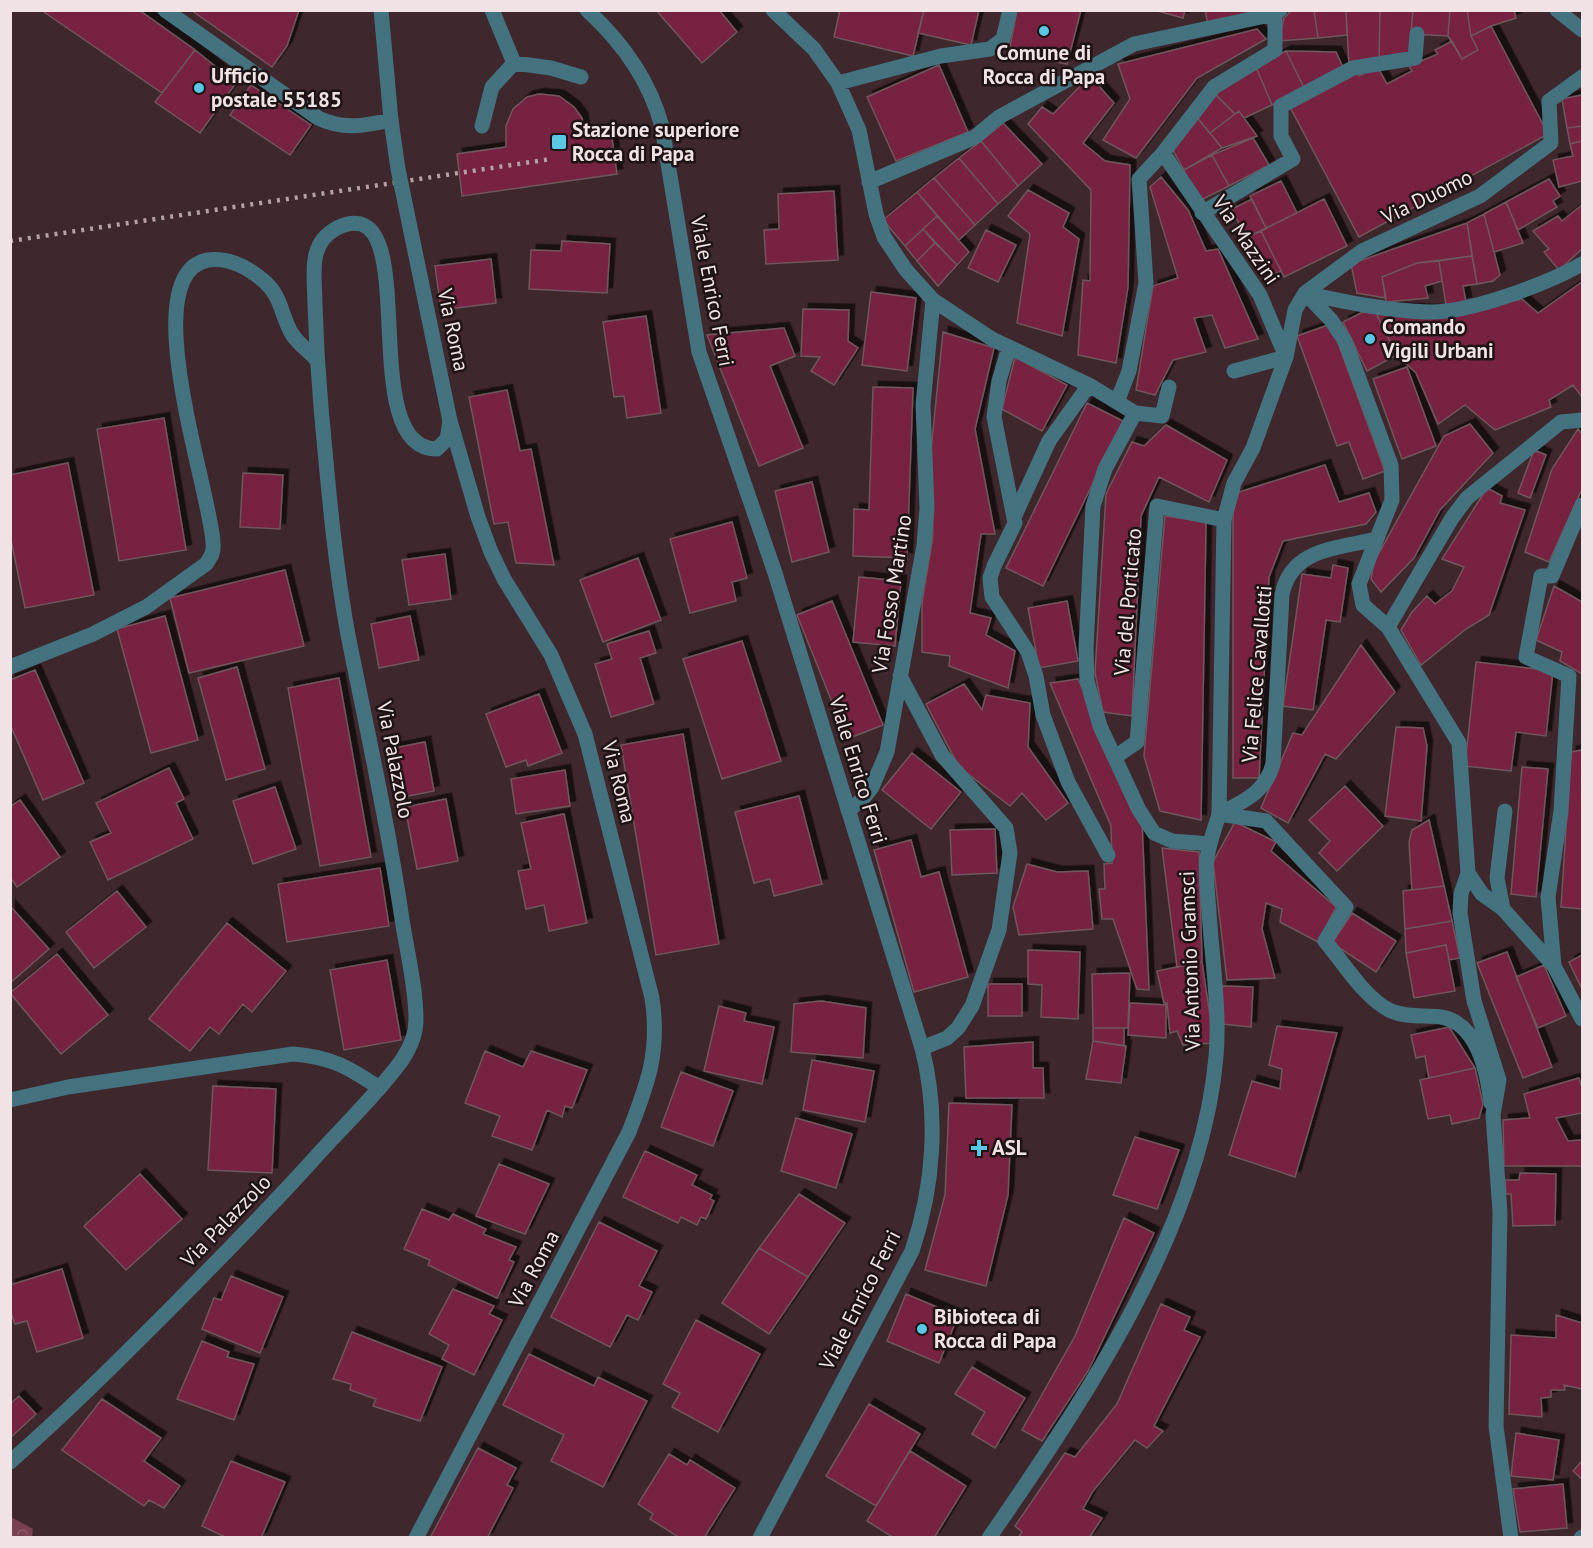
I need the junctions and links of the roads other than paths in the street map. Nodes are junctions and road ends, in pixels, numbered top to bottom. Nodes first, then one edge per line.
1 (165, 10) edge
2 (381, 10) edge
3 (492, 10) edge
4 (587, 10) edge
5 (773, 10) edge
6 (1010, 10) edge
7 (1557, 10) edge
8 (1277, 12) edge
9 (1582, 30) edge
10 (1417, 34) dead end
11 (514, 63) junction
12 (581, 77) dead end
13 (1582, 77) edge
14 (838, 83) junction
15 (391, 120) junction
16 (483, 126) dead end
17 (1163, 153) junction
18 (869, 182) junction
19 (1202, 213) junction
20 (1582, 264) edge
21 (1305, 293) junction
22 (933, 300) junction
23 (1009, 347) junction
24 (1286, 357) junction
25 (317, 360) junction
26 (1234, 371) dead end
27 (1089, 386) junction
28 (1169, 387) dead end
29 (1117, 402) junction
30 (1135, 413) junction
31 (1582, 420) edge
32 (450, 421) junction
33 (1247, 459) joint
34 (1582, 505) edge
35 (1224, 520) junction
36 (1014, 523) junction
37 (1376, 539) junction
38 (1388, 627) junction
39 (10, 667) edge
40 (900, 676) junction
41 (1115, 757) junction
42 (848, 810) junction
43 (1505, 811) dead end
44 (1220, 814) junction
45 (1210, 844) junction
46 (1108, 855) dead end
47 (1468, 873) junction
48 (1503, 909) junction
49 (1554, 966) junction
50 (1582, 1018) edge
51 (922, 1048) junction
52 (378, 1087) junction
53 (10, 1100) edge
54 (1493, 1114) junction
55 (10, 1462) edge
56 (416, 1538) edge
57 (760, 1538) edge
58 (990, 1538) edge
59 (1511, 1538) edge

1 - 15 street
2 - 15 street, Via Roma
3 - 11 street
4 - 42 street, Viale Enrico Ferri
5 - 14 street
6 - 14 street
7 - 9 street
8 - 17 street
8 - 18 street
10 - 19 street
11 - 12 street
11 - 16 street
13 - 21 street, Via Duomo
14 - 18 street
15 - 32 street, Via Roma, bridge
17 - 19 street, Via Mazzini
17 - 29 street
18 - 22 street
19 - 24 street, Via Mazzini
20 - 21 street
21 - 24 street, Via Duomo
21 - 37 street
22 - 23 street
22 - 40 street, Via Fosso Martino
23 - 27 street
23 - 36 street
24 - 26 street
24 - 33 street, Via Duomo
25 - 32 street, Via Palazzolo
25 - 39 street
25 - 52 street, Via Palazzolo
27 - 29 street
27 - 36 street
28 - 30 street
29 - 30 street
30 - 41 street
31 - 38 street
32 - 56 street, Via Roma
33 - 35 street, Via Antonio Gramsci
34 - 49 street
35 - 41 street, Via del Porticato
35 - 44 street, Via Antonio Gramsci
36 - 46 street
37 - 38 street
37 - 44 street, Via Felice Cavallotti
38 - 47 street
40 - 42 street, Via Fosso Martino
40 - 51 street
41 - 45 street
42 - 51 street, Viale Enrico Ferri
43 - 48 street
44 - 45 street, Via Antonio Gramsci
44 - 54 street
45 - 58 street, Via Antonio Gramsci
47 - 48 street
47 - 54 street
48 - 49 street
49 - 50 street
51 - 57 street, Viale Enrico Ferri
52 - 53 street
52 - 55 street, Via Palazzolo
54 - 59 street

